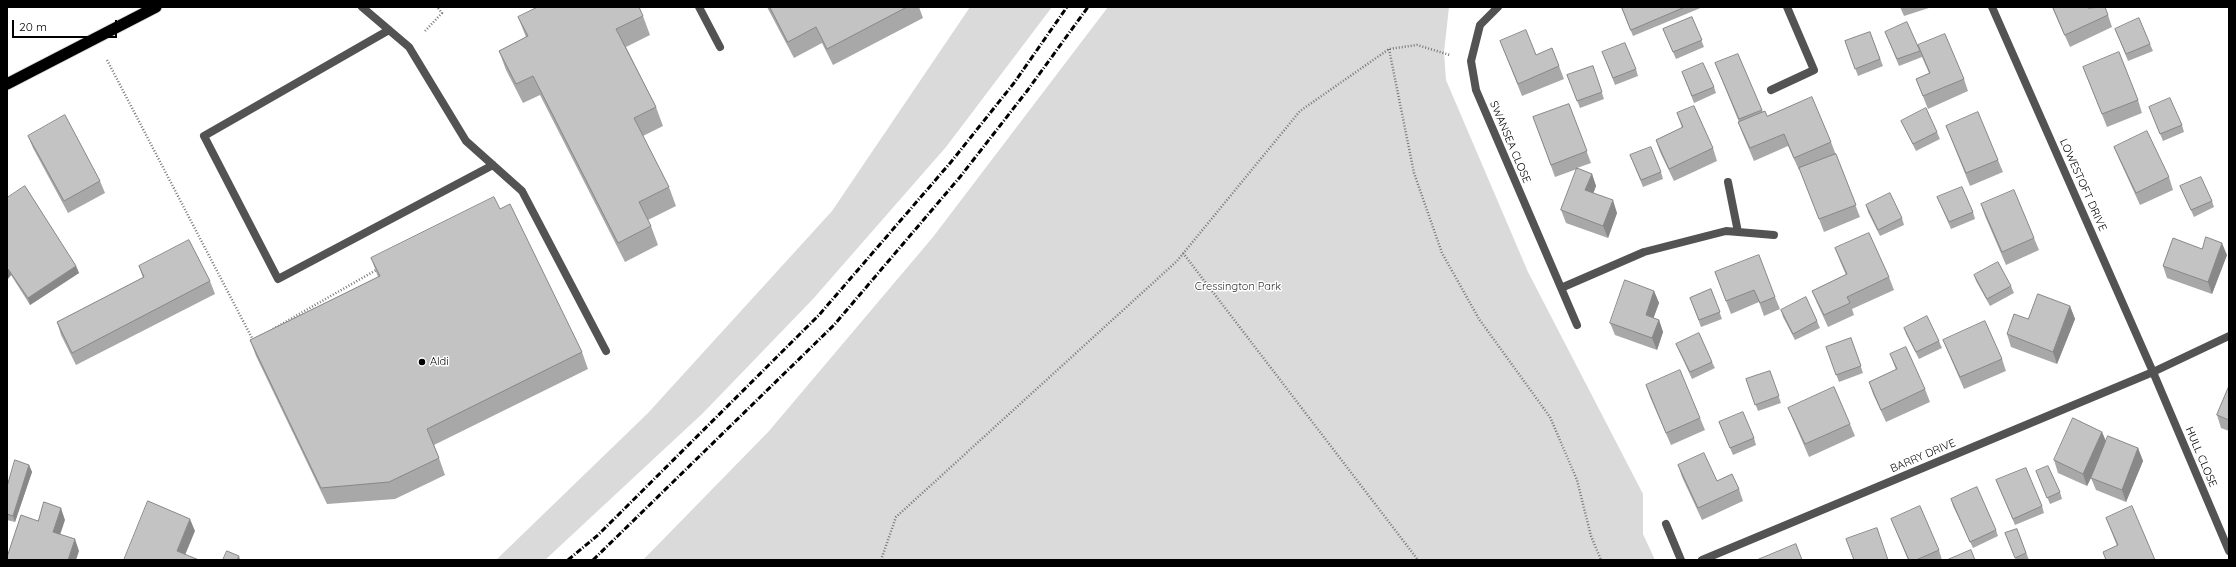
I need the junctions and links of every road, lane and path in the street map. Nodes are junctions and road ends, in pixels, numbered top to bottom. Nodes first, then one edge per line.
1 (156, 7) edge
2 (362, 7) edge
3 (437, 7) edge
4 (699, 7) edge
5 (1498, 7) edge
6 (1787, 7) edge
7 (1992, 7) edge
8 (389, 30) junction
9 (95, 38) junction
10 (410, 47) junction
11 (720, 47) dead end
12 (1389, 49) junction
13 (1471, 61) junction
14 (7, 84) edge
15 (1771, 90) dead end
16 (493, 165) junction
17 (1728, 182) dead end
18 (1738, 232) junction
19 (1774, 235) dead end
20 (1183, 253) junction
21 (384, 266) edge
22 (1561, 288) junction
23 (1577, 325) dead end
24 (266, 333) edge
25 (2229, 336) edge
26 (259, 337) edge
27 (606, 351) dead end
28 (2153, 372) junction
29 (1666, 524) dead end
30 (2229, 551) edge
31 (881, 560) edge
32 (1418, 560) edge
33 (1601, 560) edge
34 (1681, 560) edge
35 (1702, 560) edge

1 - 9 highway
2 - 8 street
3 - 10 path
4 - 11 street
5 - 13 street, SWANSEA CLOSE
6 - 15 street
7 - 28 street, LOWESTOFT DRIVE
8 - 10 street
8 - 16 street
9 - 14 highway
9 - 26 path
10 - 16 street
12 - 13 path
12 - 20 path
12 - 33 path
13 - 22 street, SWANSEA CLOSE
16 - 27 street
17 - 18 street
18 - 19 street
18 - 22 street
20 - 31 path
20 - 32 path
21 - 24 path
22 - 23 street, SWANSEA CLOSE
25 - 28 street, BARRY DRIVE
28 - 30 street, HULL CLOSE
28 - 35 street, BARRY DRIVE
29 - 34 street

